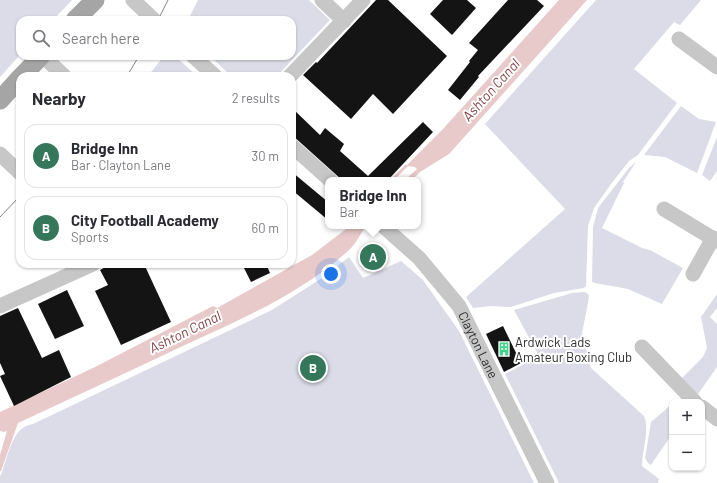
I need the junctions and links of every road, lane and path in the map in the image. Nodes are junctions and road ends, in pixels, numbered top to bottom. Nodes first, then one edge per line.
1 (95, 0) edge
2 (133, 0) edge
3 (322, 0) edge
4 (363, 0) edge
5 (79, 16) edge
6 (150, 16) edge
7 (344, 21) junction
8 (679, 39) dead end
9 (38, 60) edge
10 (46, 60) edge
11 (197, 60) edge
12 (717, 67) edge
13 (26, 72) edge
14 (60, 72) edge
15 (210, 72) edge
16 (294, 72) edge
17 (16, 82) edge
18 (0, 100) edge
19 (296, 150) edge
20 (0, 154) edge
21 (16, 169) edge
22 (327, 177) edge
23 (664, 209) dead end
24 (386, 229) edge
25 (715, 240) edge
26 (85, 268) edge
27 (693, 274) dead end
28 (0, 306) edge
29 (642, 347) dead end
30 (692, 399) edge
31 (705, 409) edge
32 (717, 419) edge
33 (547, 483) edge

1 - 5 main road
2 - 6 street
3 - 7 street
4 - 7 street
7 - 16 street
8 - 12 street
9 - 13 main road
10 - 14 street
11 - 15 street
17 - 18 main road
19 - 22 street
20 - 21 street
23 - 25 street
24 - 33 street, Clayton Lane
25 - 27 street
26 - 28 street
29 - 30 street
31 - 32 street

